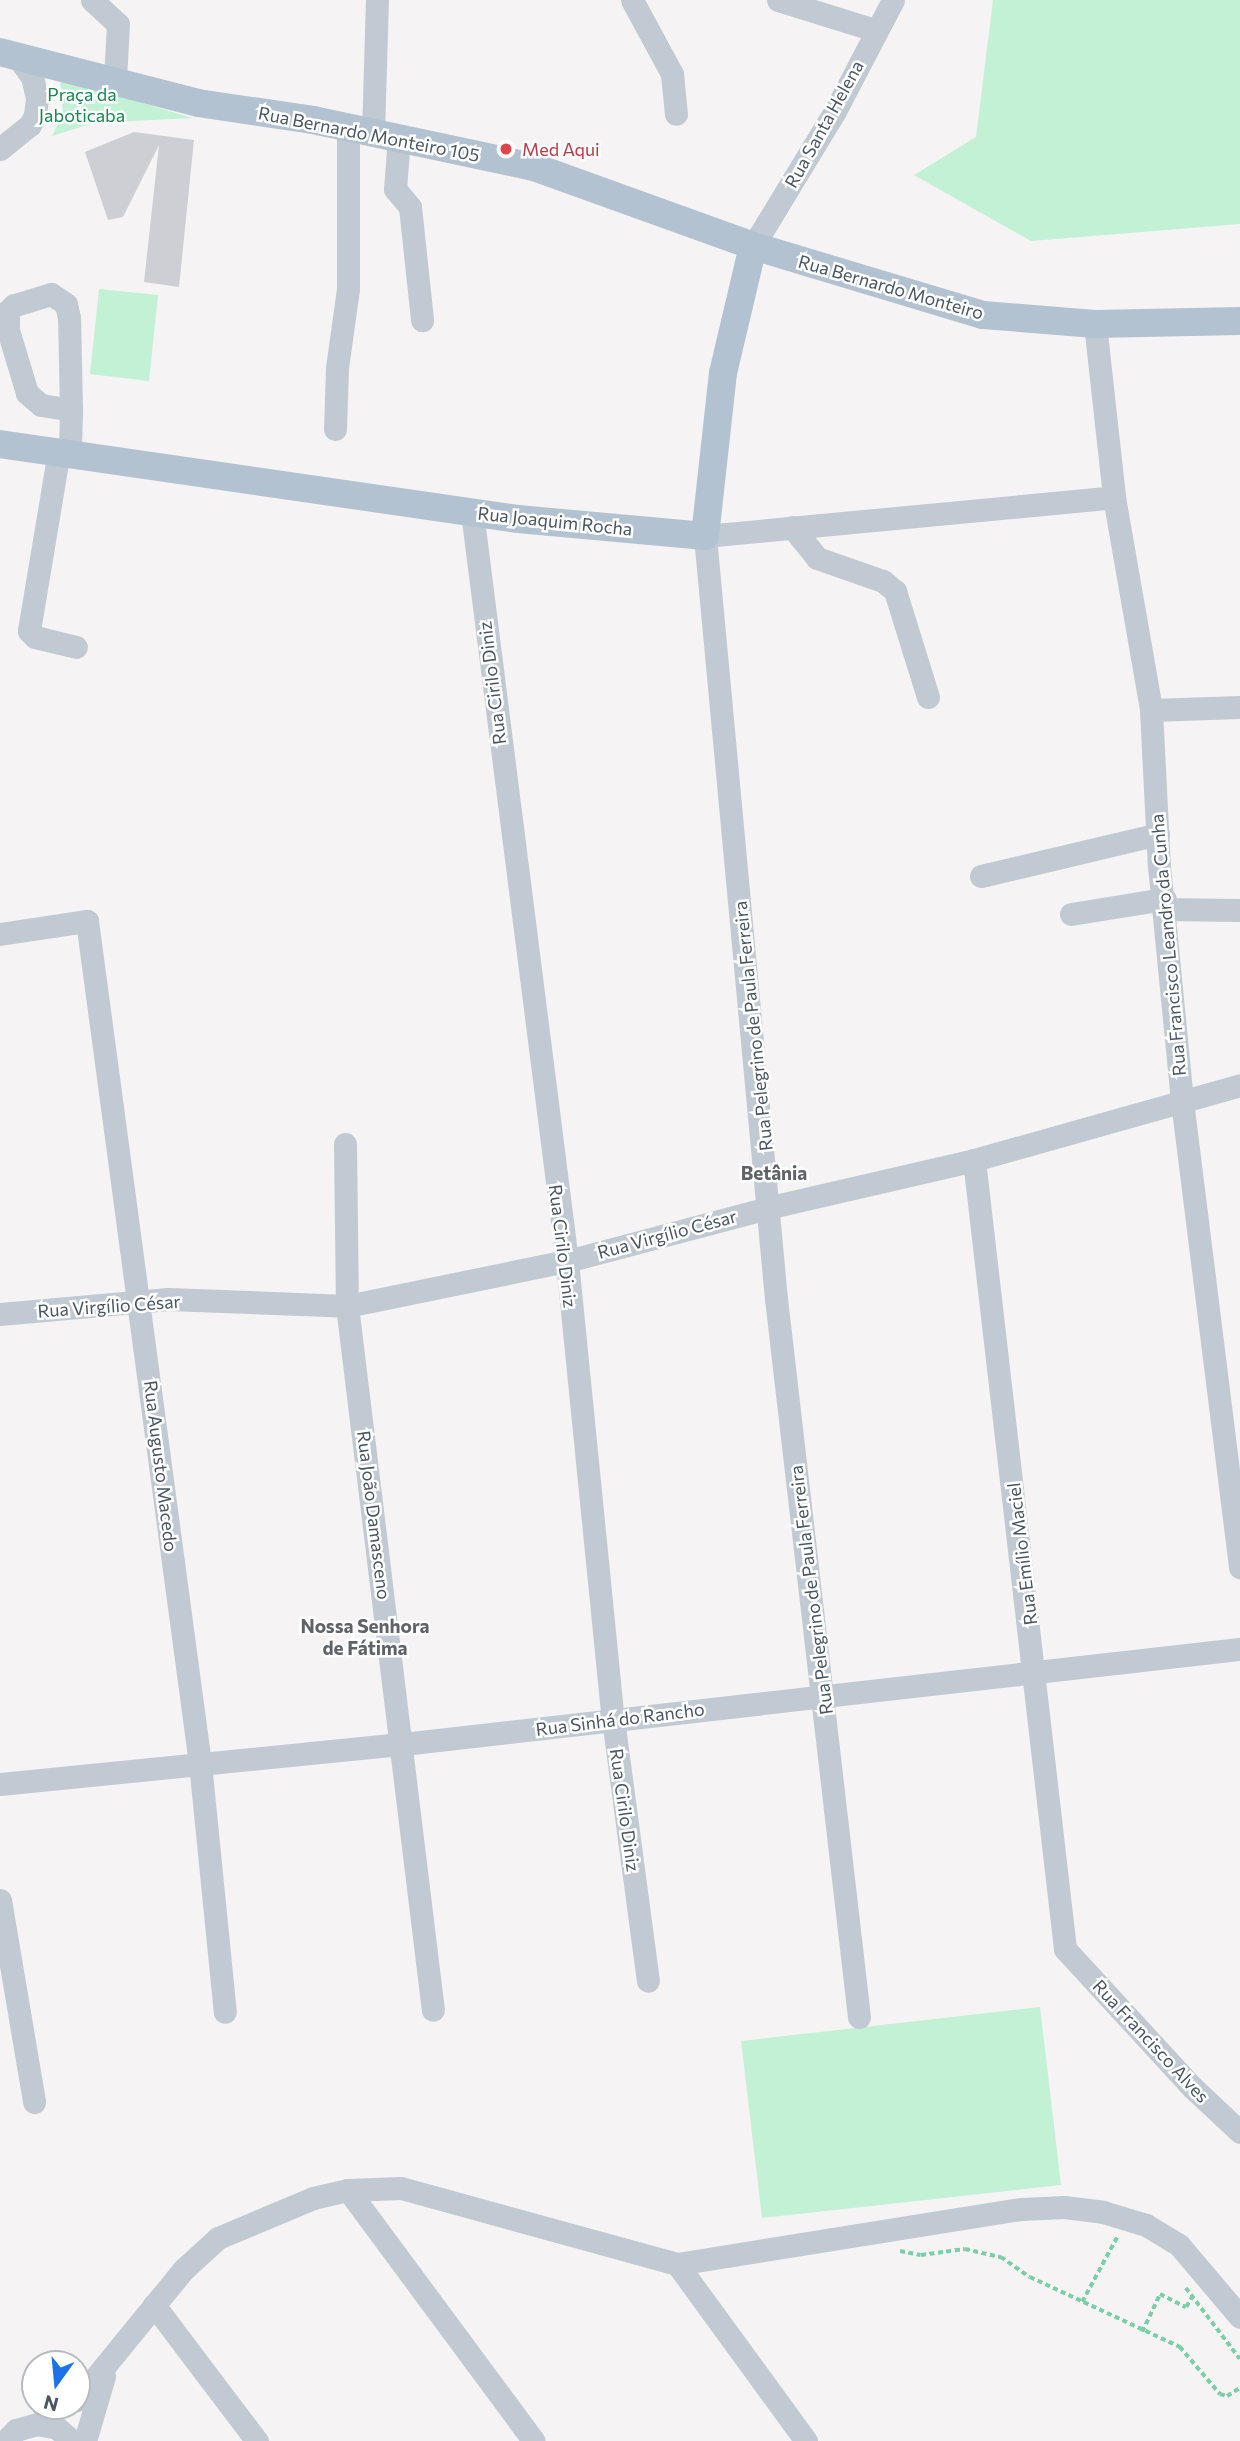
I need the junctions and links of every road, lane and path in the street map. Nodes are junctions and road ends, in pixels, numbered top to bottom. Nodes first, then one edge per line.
1 (92, 0) edge
2 (377, 0) edge
3 (632, 0) edge
4 (778, 0) edge
5 (893, 0) edge
6 (876, 30) junction
7 (9, 55) edge
8 (115, 80) junction
9 (676, 114) dead end
10 (373, 133) junction
11 (0, 149) edge
12 (753, 246) junction
13 (422, 320) dead end
14 (1240, 321) edge
15 (1095, 324) junction
16 (71, 410) junction
17 (335, 429) dead end
18 (0, 444) edge
19 (64, 451) junction
20 (1114, 497) junction
21 (472, 512) junction
22 (792, 527) junction
23 (705, 536) junction
24 (76, 647) dead end
25 (928, 697) dead end
26 (1240, 707) edge
27 (1151, 710) junction
28 (1158, 834) junction
29 (981, 876) dead end
30 (1165, 904) junction
31 (1240, 911) edge
32 (1071, 914) dead end
33 (0, 934) edge
34 (1240, 1085) edge
35 (1182, 1101) junction
36 (345, 1144) dead end
37 (974, 1160) junction
38 (771, 1207) junction
39 (567, 1261) junction
40 (140, 1302) junction
41 (348, 1306) junction
42 (0, 1314) edge
43 (1240, 1567) edge
44 (1240, 1649) edge
45 (1036, 1672) junction
46 (824, 1695) junction
47 (613, 1719) junction
48 (403, 1744) junction
49 (200, 1763) junction
50 (0, 1784) edge
51 (0, 1900) edge
52 (1065, 1949) joint
53 (648, 1980) dead end
54 (433, 2010) dead end
55 (225, 2012) dead end
56 (859, 2017) dead end
57 (34, 2102) dead end
58 (1240, 2132) edge
59 (348, 2190) junction
60 (1126, 2219) junction
61 (882, 2231) junction
62 (677, 2264) junction
63 (1192, 2297) dead end
64 (1082, 2302) junction
65 (154, 2305) junction
66 (1240, 2317) edge
67 (1142, 2332) junction
68 (109, 2363) junction
69 (91, 2384) edge
70 (1240, 2388) edge
71 (0, 2420) edge
72 (41, 2420) edge
73 (32, 2425) junction
74 (5, 2441) edge
75 (72, 2441) edge
76 (85, 2441) edge
77 (257, 2441) edge
78 (534, 2441) edge
79 (806, 2441) edge

1 - 8 street
2 - 10 street
3 - 9 street
4 - 6 street
5 - 6 street, Rua Santa Helena
6 - 12 street, Rua Santa Helena
7 - 8 main road, Rua Bernardo Monteiro 105
7 - 11 street
8 - 10 main road, Rua Bernardo Monteiro 105
10 - 12 main road, Rua Bernardo Monteiro 105
10 - 13 street
10 - 17 street
12 - 15 main road, Rua Bernardo Monteiro
12 - 23 main road, Rua Pelegrino de Paula Ferreira
14 - 15 main road, Rua Bernardo Monteiro
15 - 20 street, Rua Francisco Leandro da Cunha
16 - 16 street
16 - 19 street
18 - 19 main road, Rua Joaquim Rocha
19 - 21 main road, Rua Joaquim Rocha
19 - 24 street
20 - 22 street, Rua Joaquim Rocha
20 - 27 street, Rua Francisco Leandro da Cunha
21 - 23 main road, Rua Joaquim Rocha
21 - 39 street, Rua Cirilo Diniz
22 - 23 street, Rua Joaquim Rocha
22 - 25 street
23 - 38 street, Rua Pelegrino de Paula Ferreira
26 - 27 street
27 - 28 street, Rua Francisco Leandro da Cunha
28 - 29 street
28 - 30 street, Rua Francisco Leandro da Cunha
30 - 31 street
30 - 32 street
30 - 35 street, Rua Francisco Leandro da Cunha
33 - 40 street, Rua Augusto Macedo
34 - 35 street, Rua Virgílio César
35 - 37 street, Rua Virgílio César
35 - 43 street, Rua Francisco Leandro da Cunha
36 - 41 street, Rua João Damasceno
37 - 38 street, Rua Virgílio César
37 - 45 street, Rua Emílio Maciel
38 - 39 street, Rua Virgílio César
38 - 46 street, Rua Pelegrino de Paula Ferreira
39 - 41 street, Rua Virgílio César
39 - 47 street, Rua Cirilo Diniz
40 - 41 street, Rua Virgílio César
40 - 42 street, Rua Virgílio César
40 - 49 street, Rua Augusto Macedo
41 - 48 street, Rua João Damasceno
44 - 45 street, Rua Sinhá do Rancho
45 - 46 street, Rua Sinhá do Rancho
45 - 52 street, Rua Emílio Maciel
46 - 47 street, Rua Sinhá do Rancho
46 - 56 street, Rua Pelegrino de Paula Ferreira
47 - 48 street, Rua Sinhá do Rancho
47 - 53 street, Rua Cirilo Diniz
48 - 49 street, Rua Sinhá do Rancho
48 - 54 street, Rua João Damasceno
49 - 50 street, Rua Sinhá do Rancho
49 - 55 street, Rua Augusto Macedo
51 - 57 street
52 - 58 street, Rua Francisco Alves
59 - 62 street
59 - 65 street
59 - 78 street
60 - 61 street
60 - 64 path
60 - 66 street
61 - 62 street
61 - 64 path
62 - 79 street
63 - 67 path
64 - 67 path
65 - 68 street
65 - 77 street
67 - 70 path
68 - 69 street
68 - 76 street
71 - 73 street
72 - 73 street
73 - 74 street
73 - 75 street

